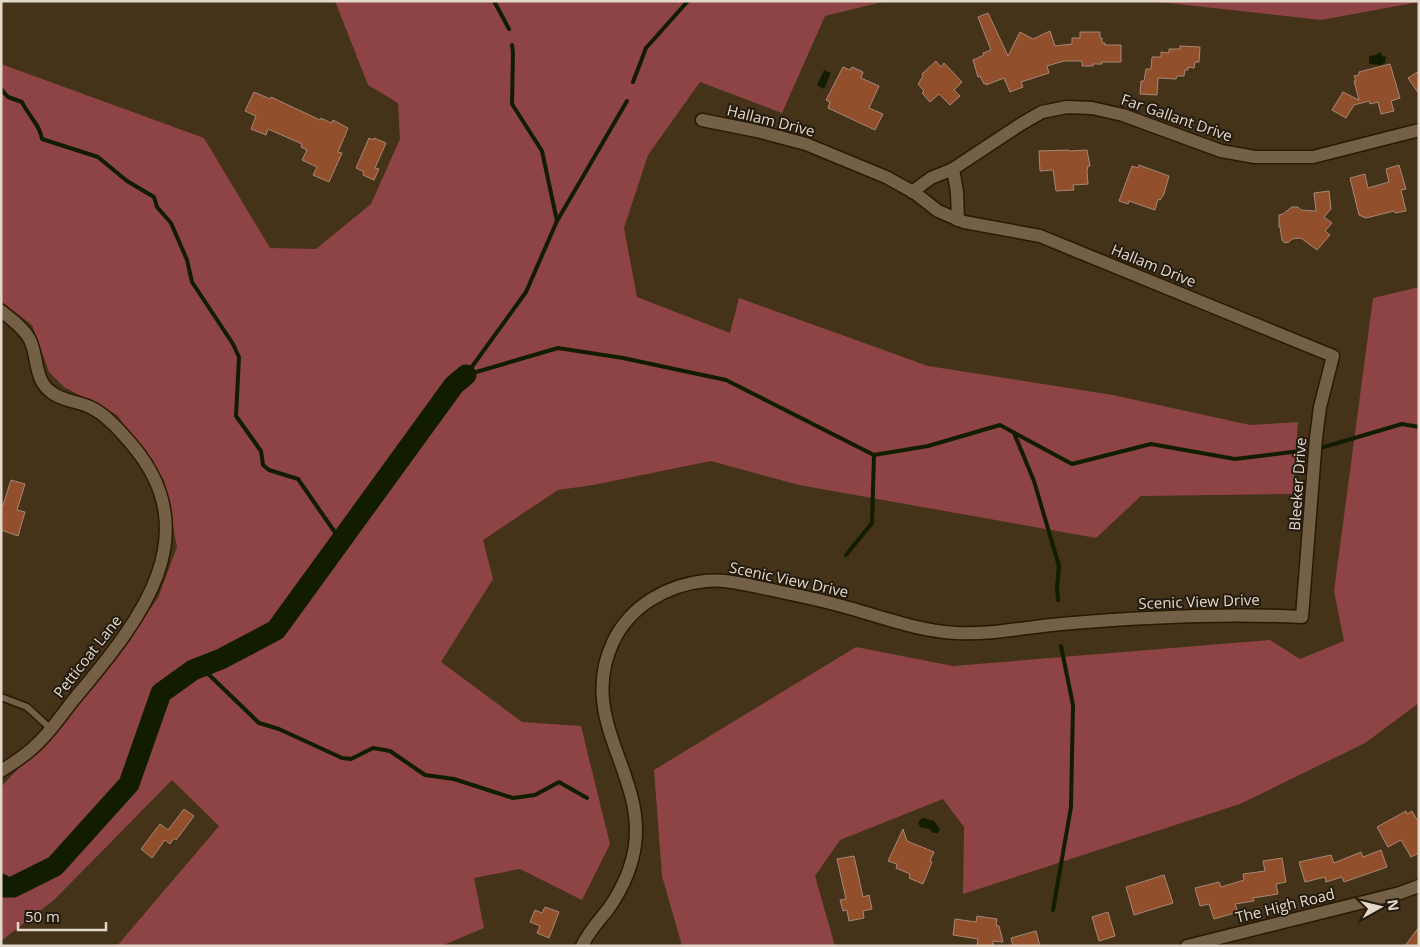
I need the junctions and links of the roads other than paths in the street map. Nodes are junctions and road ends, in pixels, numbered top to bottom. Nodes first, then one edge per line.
1 (702, 120) dead end
2 (1419, 130) edge
3 (953, 170) junction
4 (912, 192) junction
5 (958, 220) junction
6 (1, 311) edge
7 (1333, 356) joint
8 (1302, 617) joint
9 (1, 697) edge
10 (51, 729) junction
11 (1, 771) edge
12 (1419, 886) edge
13 (1211, 943) edge
14 (582, 946) edge
15 (1187, 946) edge

1 - 4 street, Hallam Drive
2 - 3 street, Far Gallant Drive
3 - 4 street
3 - 5 street
4 - 5 street, Hallam Drive
5 - 7 street, Hallam Drive
6 - 10 street, Petticoat Lane
7 - 8 street, Bleeker Drive
8 - 14 street, Scenic View Drive
9 - 10 lane
10 - 11 street, Petticoat Lane
12 - 13 street, The High Road
13 - 15 street, The High Road

